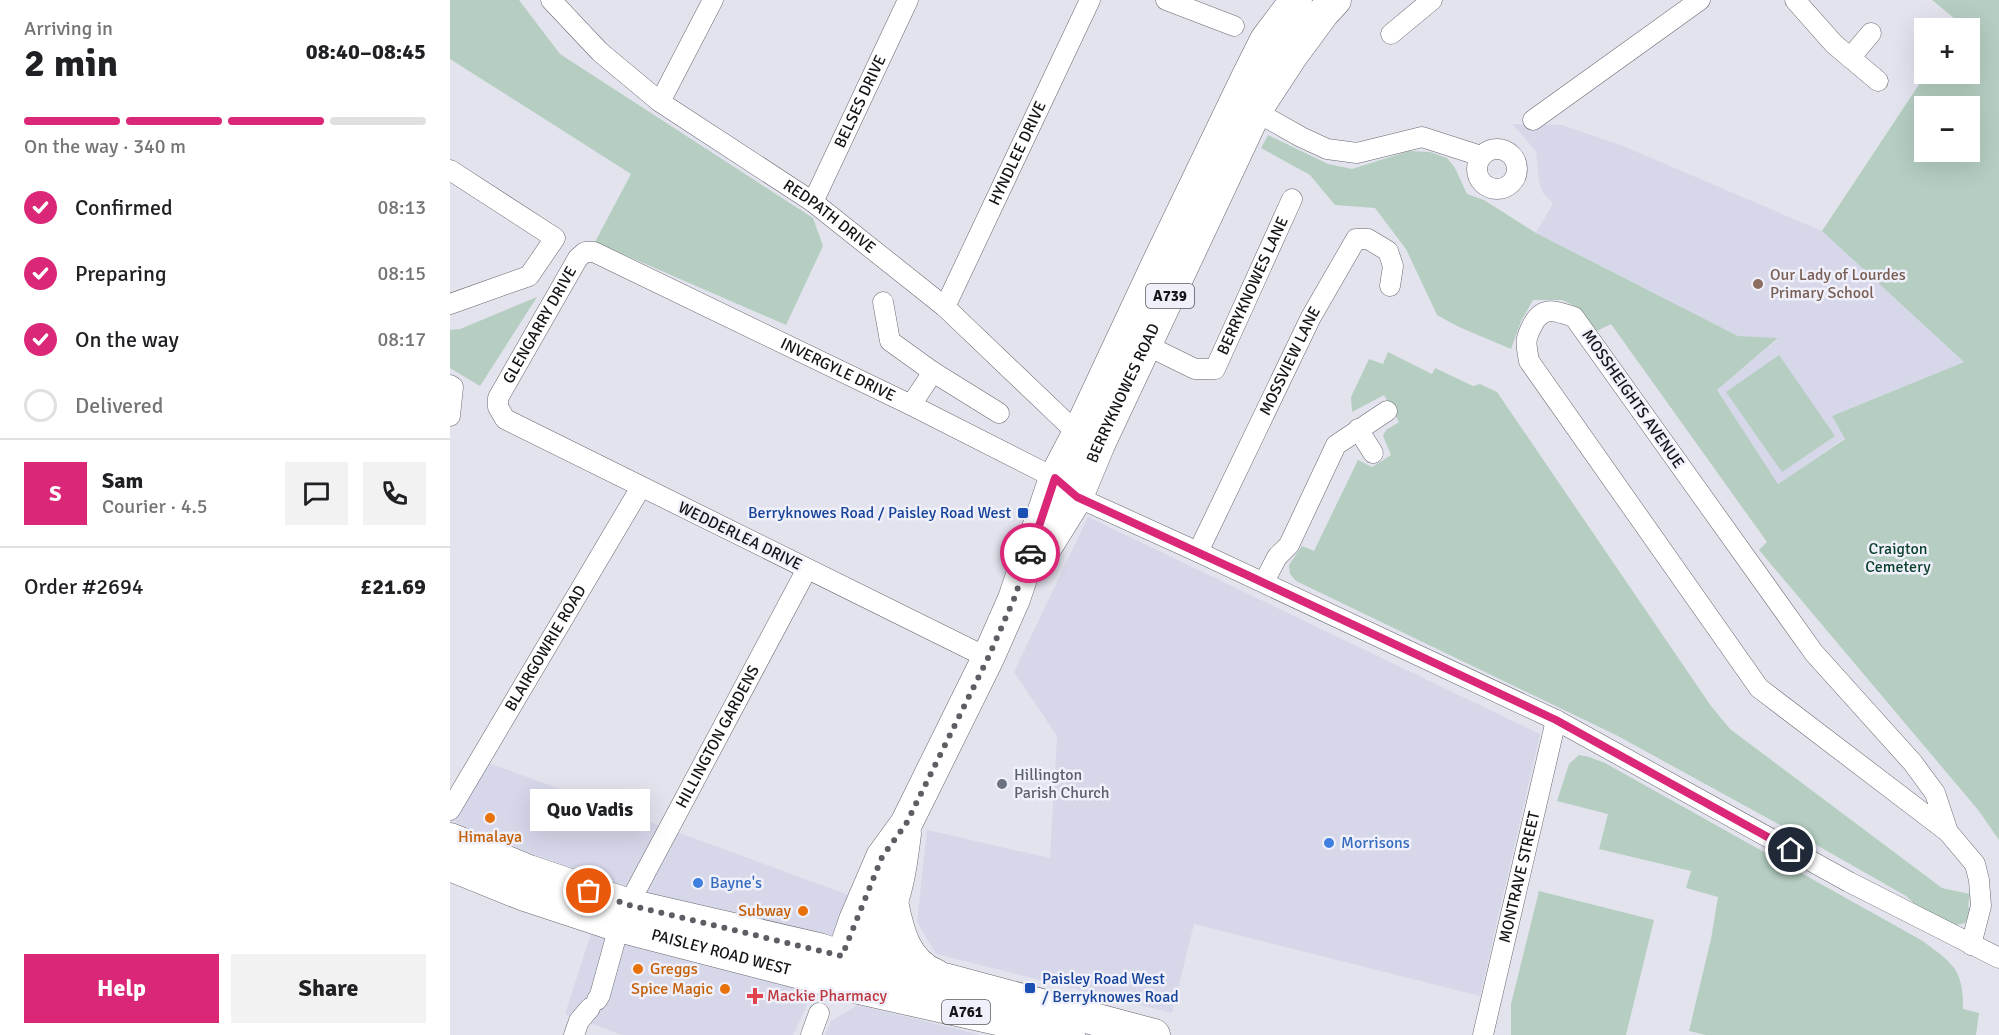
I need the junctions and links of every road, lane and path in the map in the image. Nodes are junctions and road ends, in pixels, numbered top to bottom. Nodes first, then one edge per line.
1 (551, 0) edge
2 (713, 0) edge
3 (908, 0) edge
4 (1090, 0) edge
5 (1166, 0) edge
6 (1296, 0) edge
7 (1335, 0) edge
8 (1432, 0) edge
9 (1700, 0) edge
10 (1795, 0) edge
11 (1234, 26) dead end
12 (1871, 33) dead end
13 (1391, 34) dead end
14 (1850, 58) junction
15 (1878, 81) dead end
16 (660, 102) junction
17 (1246, 105) junction
18 (1533, 120) dead end
19 (1481, 156) dead end
20 (450, 170) edge
21 (1292, 200) dead end
22 (813, 202) junction
23 (594, 252) joint
24 (1390, 286) dead end
25 (882, 302) dead end
26 (450, 304) edge
27 (945, 307) junction
28 (1146, 345) junction
29 (933, 372) junction
30 (451, 386) edge
31 (911, 405) junction
32 (498, 407) joint
33 (1387, 411) dead end
34 (999, 412) dead end
35 (450, 416) edge
36 (1358, 429) junction
37 (1089, 439) junction
38 (1373, 453) dead end
39 (641, 487) junction
40 (1066, 487) junction
41 (1198, 552) junction
42 (807, 569) junction
43 (1264, 582) junction
44 (988, 658) junction
45 (1556, 720) junction
46 (450, 810) edge
47 (906, 824) junction
48 (1948, 832) junction
49 (450, 839) edge
50 (450, 866) edge
51 (892, 902) junction
52 (624, 916) junction
53 (1971, 945) junction
54 (1999, 958) edge
55 (852, 964) junction
56 (944, 979) junction
57 (819, 1013) dead end
58 (1138, 1033) edge
59 (574, 1035) edge
60 (810, 1035) edge
61 (1069, 1035) edge
62 (1086, 1035) edge
63 (1483, 1035) edge

1 - 16 street, REDPATH DRIVE
2 - 16 street
3 - 22 street, BELSES DRIVE
4 - 27 street, HYNDLEE DRIVE
5 - 11 street
6 - 17 main road, BERRYKNOWES ROAD / A739
7 - 17 main road, BERRYKNOWES ROAD / A739
8 - 13 street
9 - 18 street
10 - 14 street
12 - 14 street
14 - 15 street
16 - 22 street, REDPATH DRIVE
17 - 19 street
17 - 28 main road, BERRYKNOWES ROAD / A739
17 - 37 main road, BERRYKNOWES ROAD / A739
20 - 26 street
21 - 28 street, BERRYKNOWES LANE
22 - 27 street, REDPATH DRIVE
23 - 31 street, INVERGYLE DRIVE
23 - 32 street, GLENGARRY DRIVE
24 - 41 street, MOSSVIEW LANE
25 - 29 street
27 - 37 street, REDPATH DRIVE
28 - 37 main road, BERRYKNOWES ROAD / A739
29 - 31 street
29 - 34 street
30 - 35 street
31 - 40 street, INVERGYLE DRIVE
32 - 39 street, WEDDERLEA DRIVE
33 - 36 street
36 - 38 street
36 - 43 street
37 - 40 main road, BERRYKNOWES ROAD / A739
39 - 42 street, WEDDERLEA DRIVE
39 - 46 street, BLAIRGOWRIE ROAD
40 - 41 street, INVERGYLE DRIVE
40 - 44 main road, BERRYKNOWES ROAD / A739
41 - 43 street, INVERGYLE DRIVE
42 - 44 street, WEDDERLEA DRIVE
42 - 52 street, HILLINGTON GARDENS
43 - 45 street, INVERGYLE DRIVE
44 - 47 main road, BERRYKNOWES ROAD / A739
45 - 53 street, INVERGYLE DRIVE
45 - 63 street, MONTRAVE STREET
47 - 51 main road, BERRYKNOWES ROAD / A739
47 - 55 main road, BERRYKNOWES ROAD / A739
48 - 48 street, MOSSHEIGHTS AVENUE
48 - 53 street, MOSSHEIGHTS AVENUE
49 - 52 main road, PAISLEY ROAD WEST / A761
50 - 52 main road, PAISLEY ROAD WEST / A761
51 - 55 main road, BERRYKNOWES ROAD / A739
51 - 56 main road
52 - 55 main road, PAISLEY ROAD WEST / A761
52 - 59 street, HILLINGTON GARDENS
53 - 54 street, INVERGYLE DRIVE
55 - 56 main road, PAISLEY ROAD WEST / A761
55 - 61 main road, PAISLEY ROAD WEST / A761
55 - 62 main road
56 - 58 main road, PAISLEY ROAD WEST / A761
57 - 60 street

